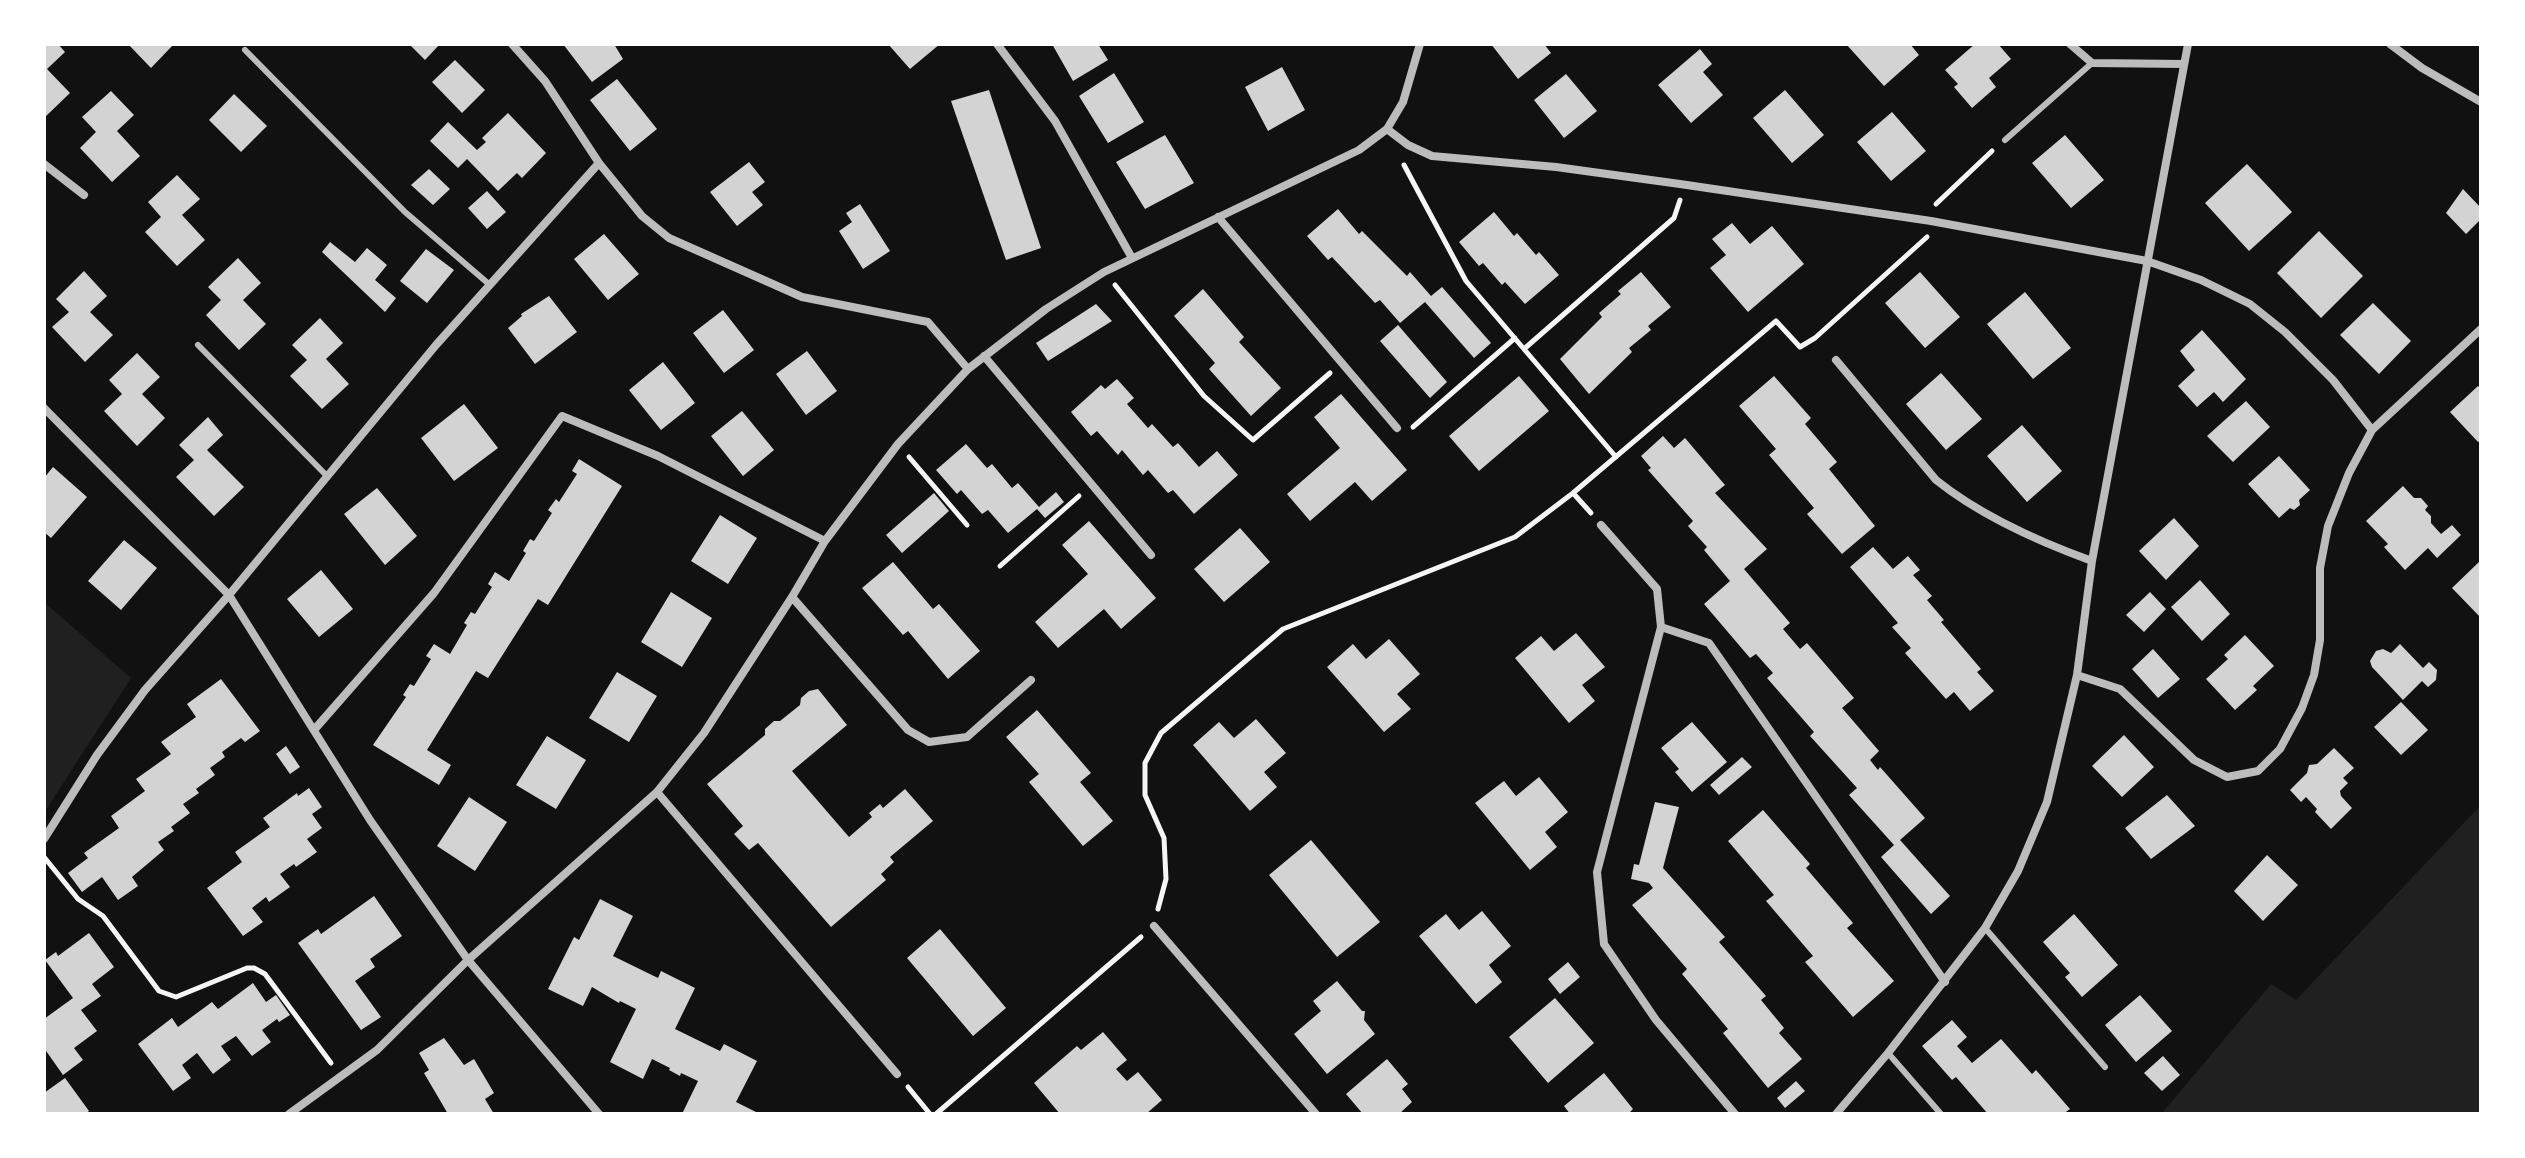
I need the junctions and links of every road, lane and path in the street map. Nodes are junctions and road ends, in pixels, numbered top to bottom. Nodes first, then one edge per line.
1 (512, 44) edge
2 (997, 44) edge
3 (1420, 44) edge
4 (2070, 44) edge
5 (2188, 44) edge
6 (2390, 44) edge
7 (245, 50) dead end
8 (2092, 63) junction
9 (2184, 64) junction
10 (2481, 102) edge
11 (1387, 129) junction
12 (2005, 140) joint
13 (599, 163) junction
14 (44, 164) edge
15 (84, 195) dead end
16 (1680, 201) dead end
17 (1218, 217) junction
18 (1931, 221) junction
19 (1927, 239) dead end
20 (1132, 258) junction
21 (2147, 261) junction
22 (1104, 272) junction
23 (490, 285) junction
24 (2481, 329) edge
25 (1515, 338) junction
26 (198, 345) dead end
27 (1524, 349) junction
28 (984, 356) junction
29 (1836, 360) dead end
30 (1342, 363) junction
31 (968, 369) junction
32 (44, 408) edge
33 (1397, 428) joint
34 (2372, 430) junction
35 (898, 444) junction
36 (1616, 457) junction
37 (326, 475) junction
38 (1092, 485) junction
39 (1573, 493) junction
40 (967, 525) dead end
41 (1601, 525) joint
42 (825, 541) junction
43 (1151, 555) dead end
44 (2092, 561) junction
45 (1000, 566) dead end
46 (229, 595) junction
47 (792, 597) junction
48 (1661, 627) junction
49 (2077, 675) junction
50 (1031, 680) dead end
51 (314, 730) junction
52 (657, 792) junction
53 (44, 839) edge
54 (44, 857) edge
55 (1154, 926) junction
56 (1985, 928) junction
57 (468, 960) junction
58 (1945, 982) junction
59 (1888, 1053) junction
60 (2105, 1067) dead end
61 (897, 1074) joint
62 (341, 1076) junction
63 (289, 1114) edge
64 (599, 1114) edge
65 (933, 1114) edge
66 (1316, 1114) edge
67 (1735, 1114) edge
68 (1836, 1114) edge
69 (1941, 1114) edge

1 - 13 street
2 - 20 street
3 - 11 street
4 - 8 street
5 - 9 street
6 - 10 street
7 - 23 lane
8 - 9 street
8 - 12 lane
9 - 21 street
11 - 17 street
11 - 18 street
11 - 25 path
12 - 18 path
13 - 23 street
13 - 31 street
14 - 15 street
16 - 27 path
17 - 20 street
17 - 30 street
18 - 21 street
19 - 36 path
20 - 22 street
21 - 34 street
21 - 44 street
22 - 28 street
22 - 30 path
23 - 37 street
24 - 34 street
25 - 27 path
25 - 33 path
26 - 37 lane
27 - 36 path
28 - 31 street
28 - 38 street
29 - 44 street
30 - 33 street
31 - 35 street
32 - 46 street
34 - 49 street
35 - 40 path
35 - 42 street
36 - 39 path
37 - 46 street
38 - 43 street
38 - 45 path
39 - 41 path
39 - 55 path
41 - 48 street
42 - 47 street
42 - 51 street
44 - 49 street
46 - 51 street
46 - 53 street
47 - 50 street
47 - 52 street
48 - 58 street
48 - 67 street
49 - 56 street
51 - 57 street
52 - 57 street
52 - 61 street
54 - 62 path
55 - 65 path
55 - 66 street
56 - 58 street
56 - 60 lane
57 - 62 street
57 - 64 street
58 - 59 street
59 - 68 street
59 - 69 lane
61 - 65 path
62 - 63 street

